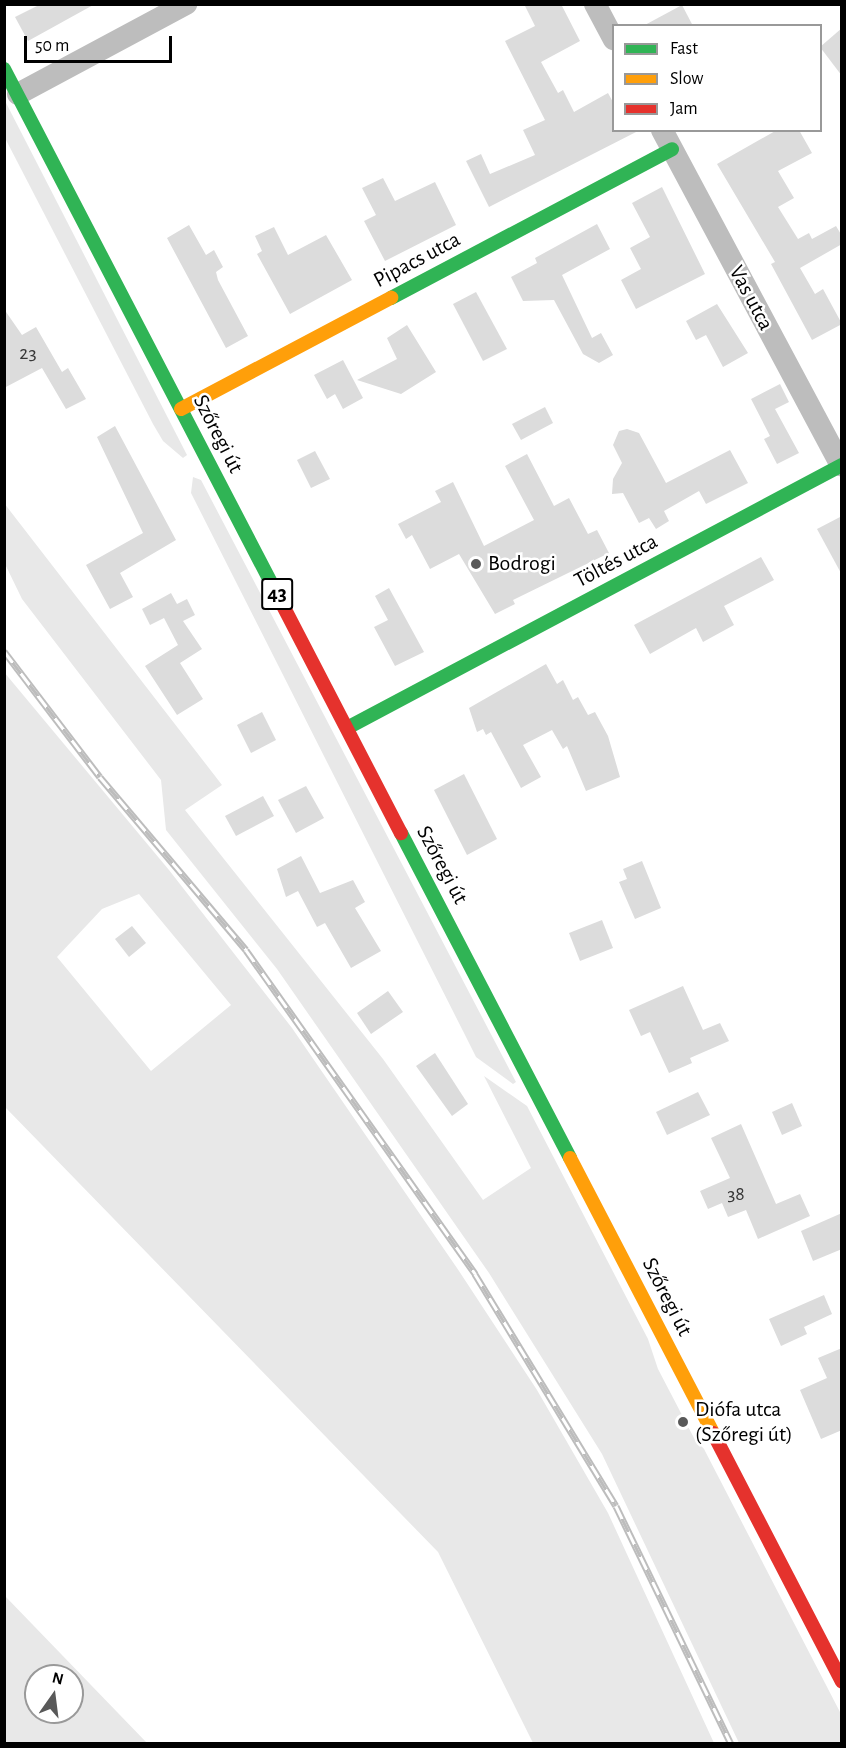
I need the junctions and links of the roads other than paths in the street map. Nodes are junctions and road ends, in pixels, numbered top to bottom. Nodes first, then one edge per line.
1 (186, 4) edge
2 (595, 4) edge
3 (612, 35) edge
4 (4, 69) edge
5 (18, 94) junction
6 (667, 140) edge
7 (181, 409) junction
8 (841, 465) edge
9 (346, 728) junction
10 (842, 1682) edge

1 - 5 street
2 - 3 street
4 - 5 main road, Szőregi út / 43
5 - 7 main road, Szőregi út / 43
6 - 7 main road, Pipacs utca
6 - 8 street, Vas utca
7 - 9 main road, Szőregi út / 43
8 - 9 main road, Töltés utca
9 - 10 main road, Szőregi út / 43

